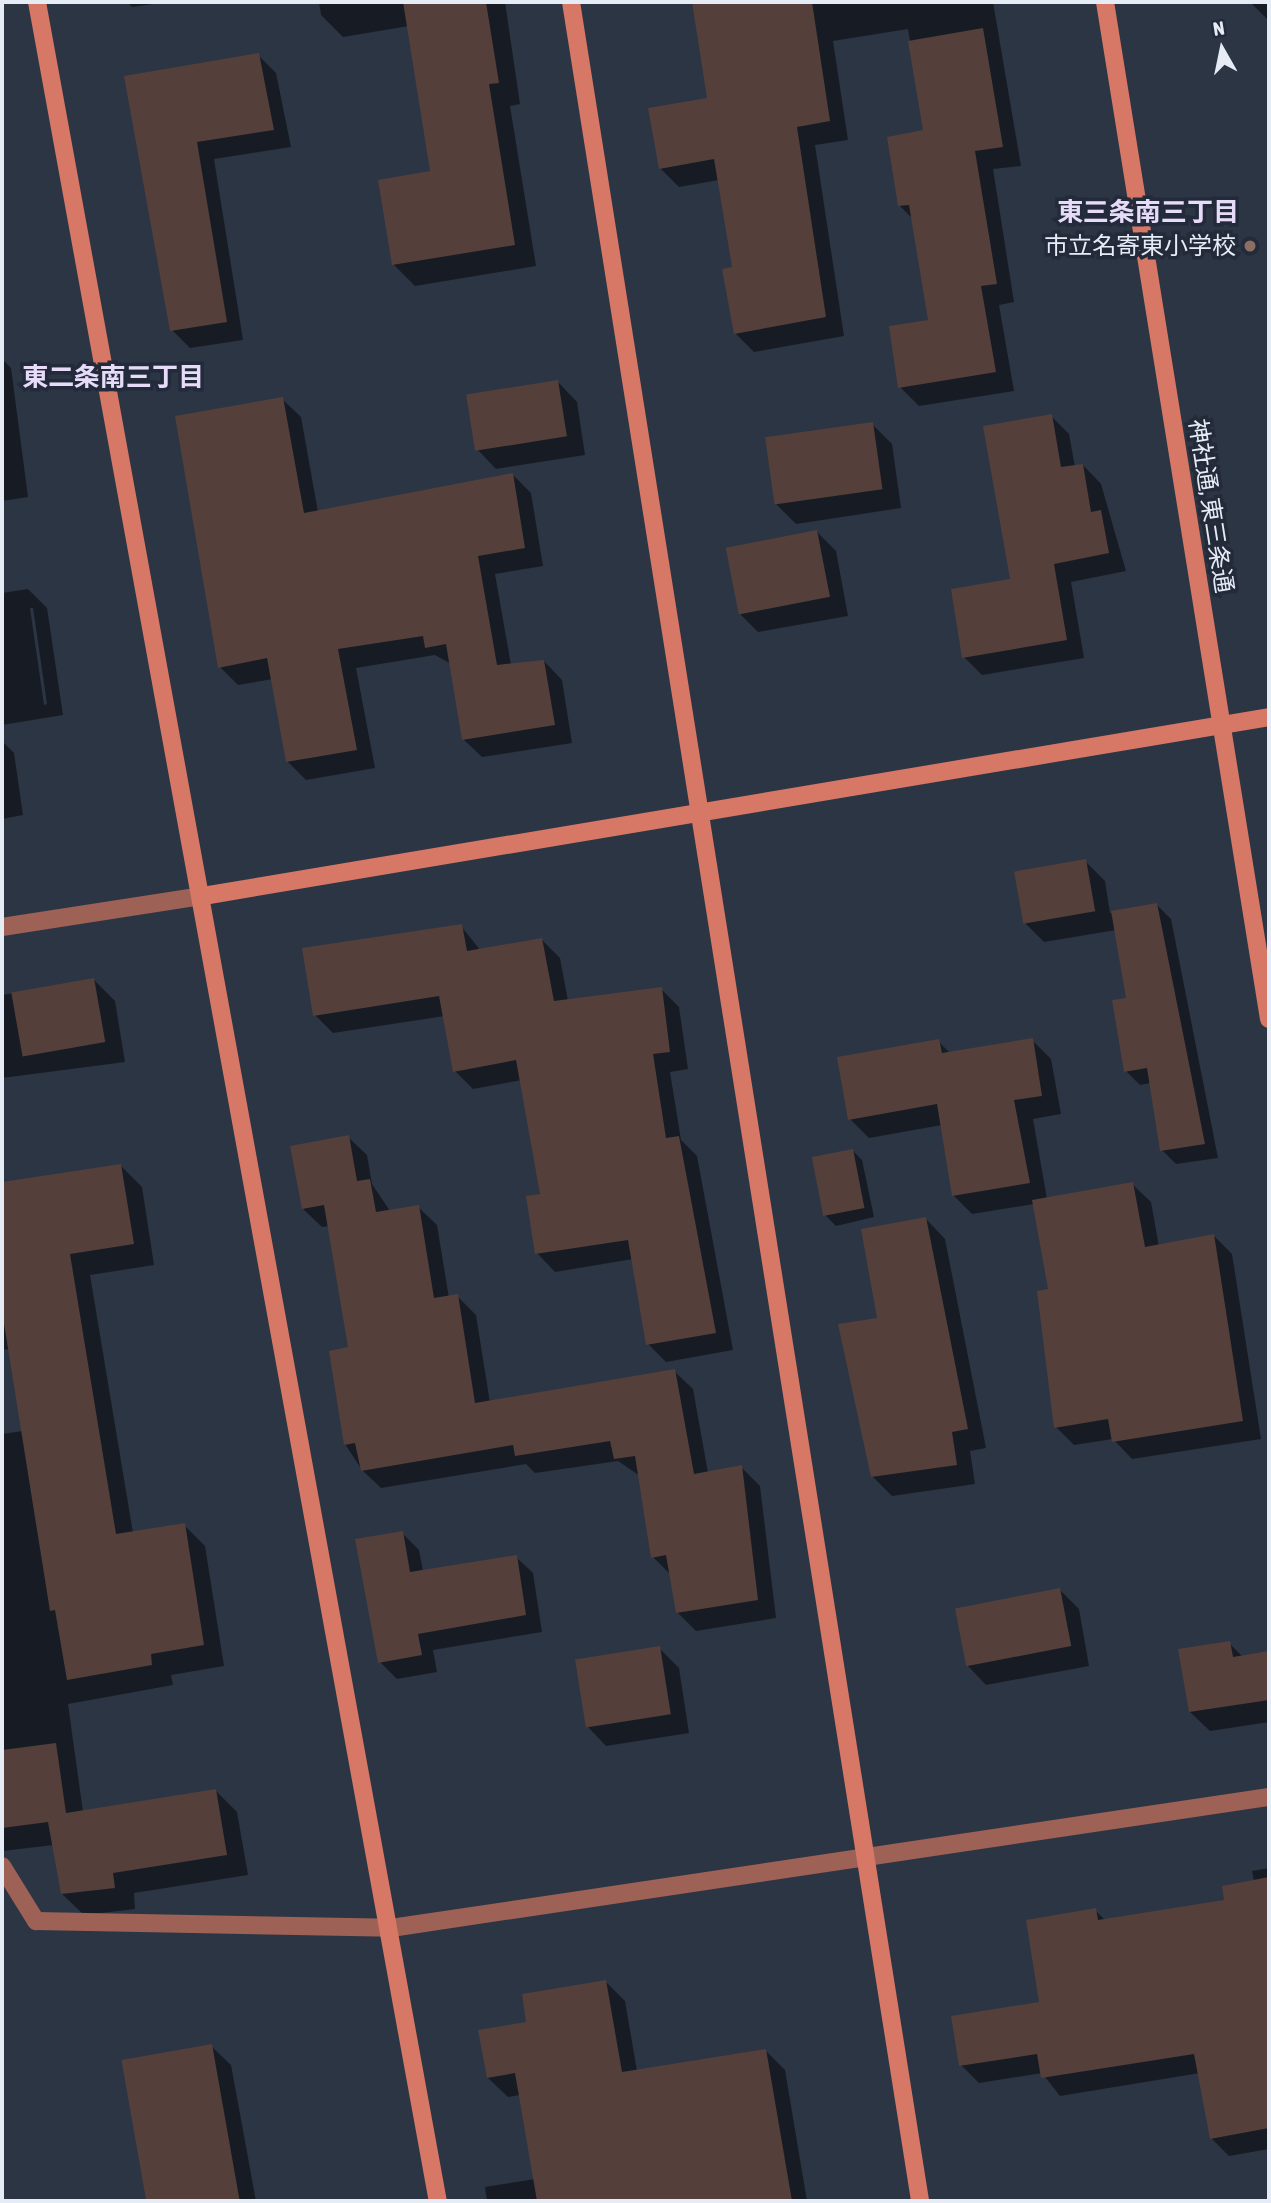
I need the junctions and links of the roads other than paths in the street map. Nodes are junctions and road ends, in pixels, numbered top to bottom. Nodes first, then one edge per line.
1 (37, 2) edge
2 (571, 2) edge
3 (1105, 2) edge
4 (1269, 718) edge
5 (1221, 725) junction
6 (698, 811) junction
7 (204, 896) junction
8 (2, 927) edge
9 (1269, 1018) edge
10 (1269, 1797) edge
11 (866, 1856) junction
12 (2, 1866) edge
13 (391, 1928) junction
14 (438, 2201) edge
15 (920, 2201) edge

1 - 7 street
2 - 6 street
3 - 5 street, 神社通, 東三条通
4 - 5 street
5 - 6 street
5 - 9 street, 神社通, 東三条通
6 - 7 street
6 - 11 street
7 - 8 street
7 - 13 street
10 - 11 street
11 - 13 street
11 - 15 street
12 - 13 street
13 - 14 street

